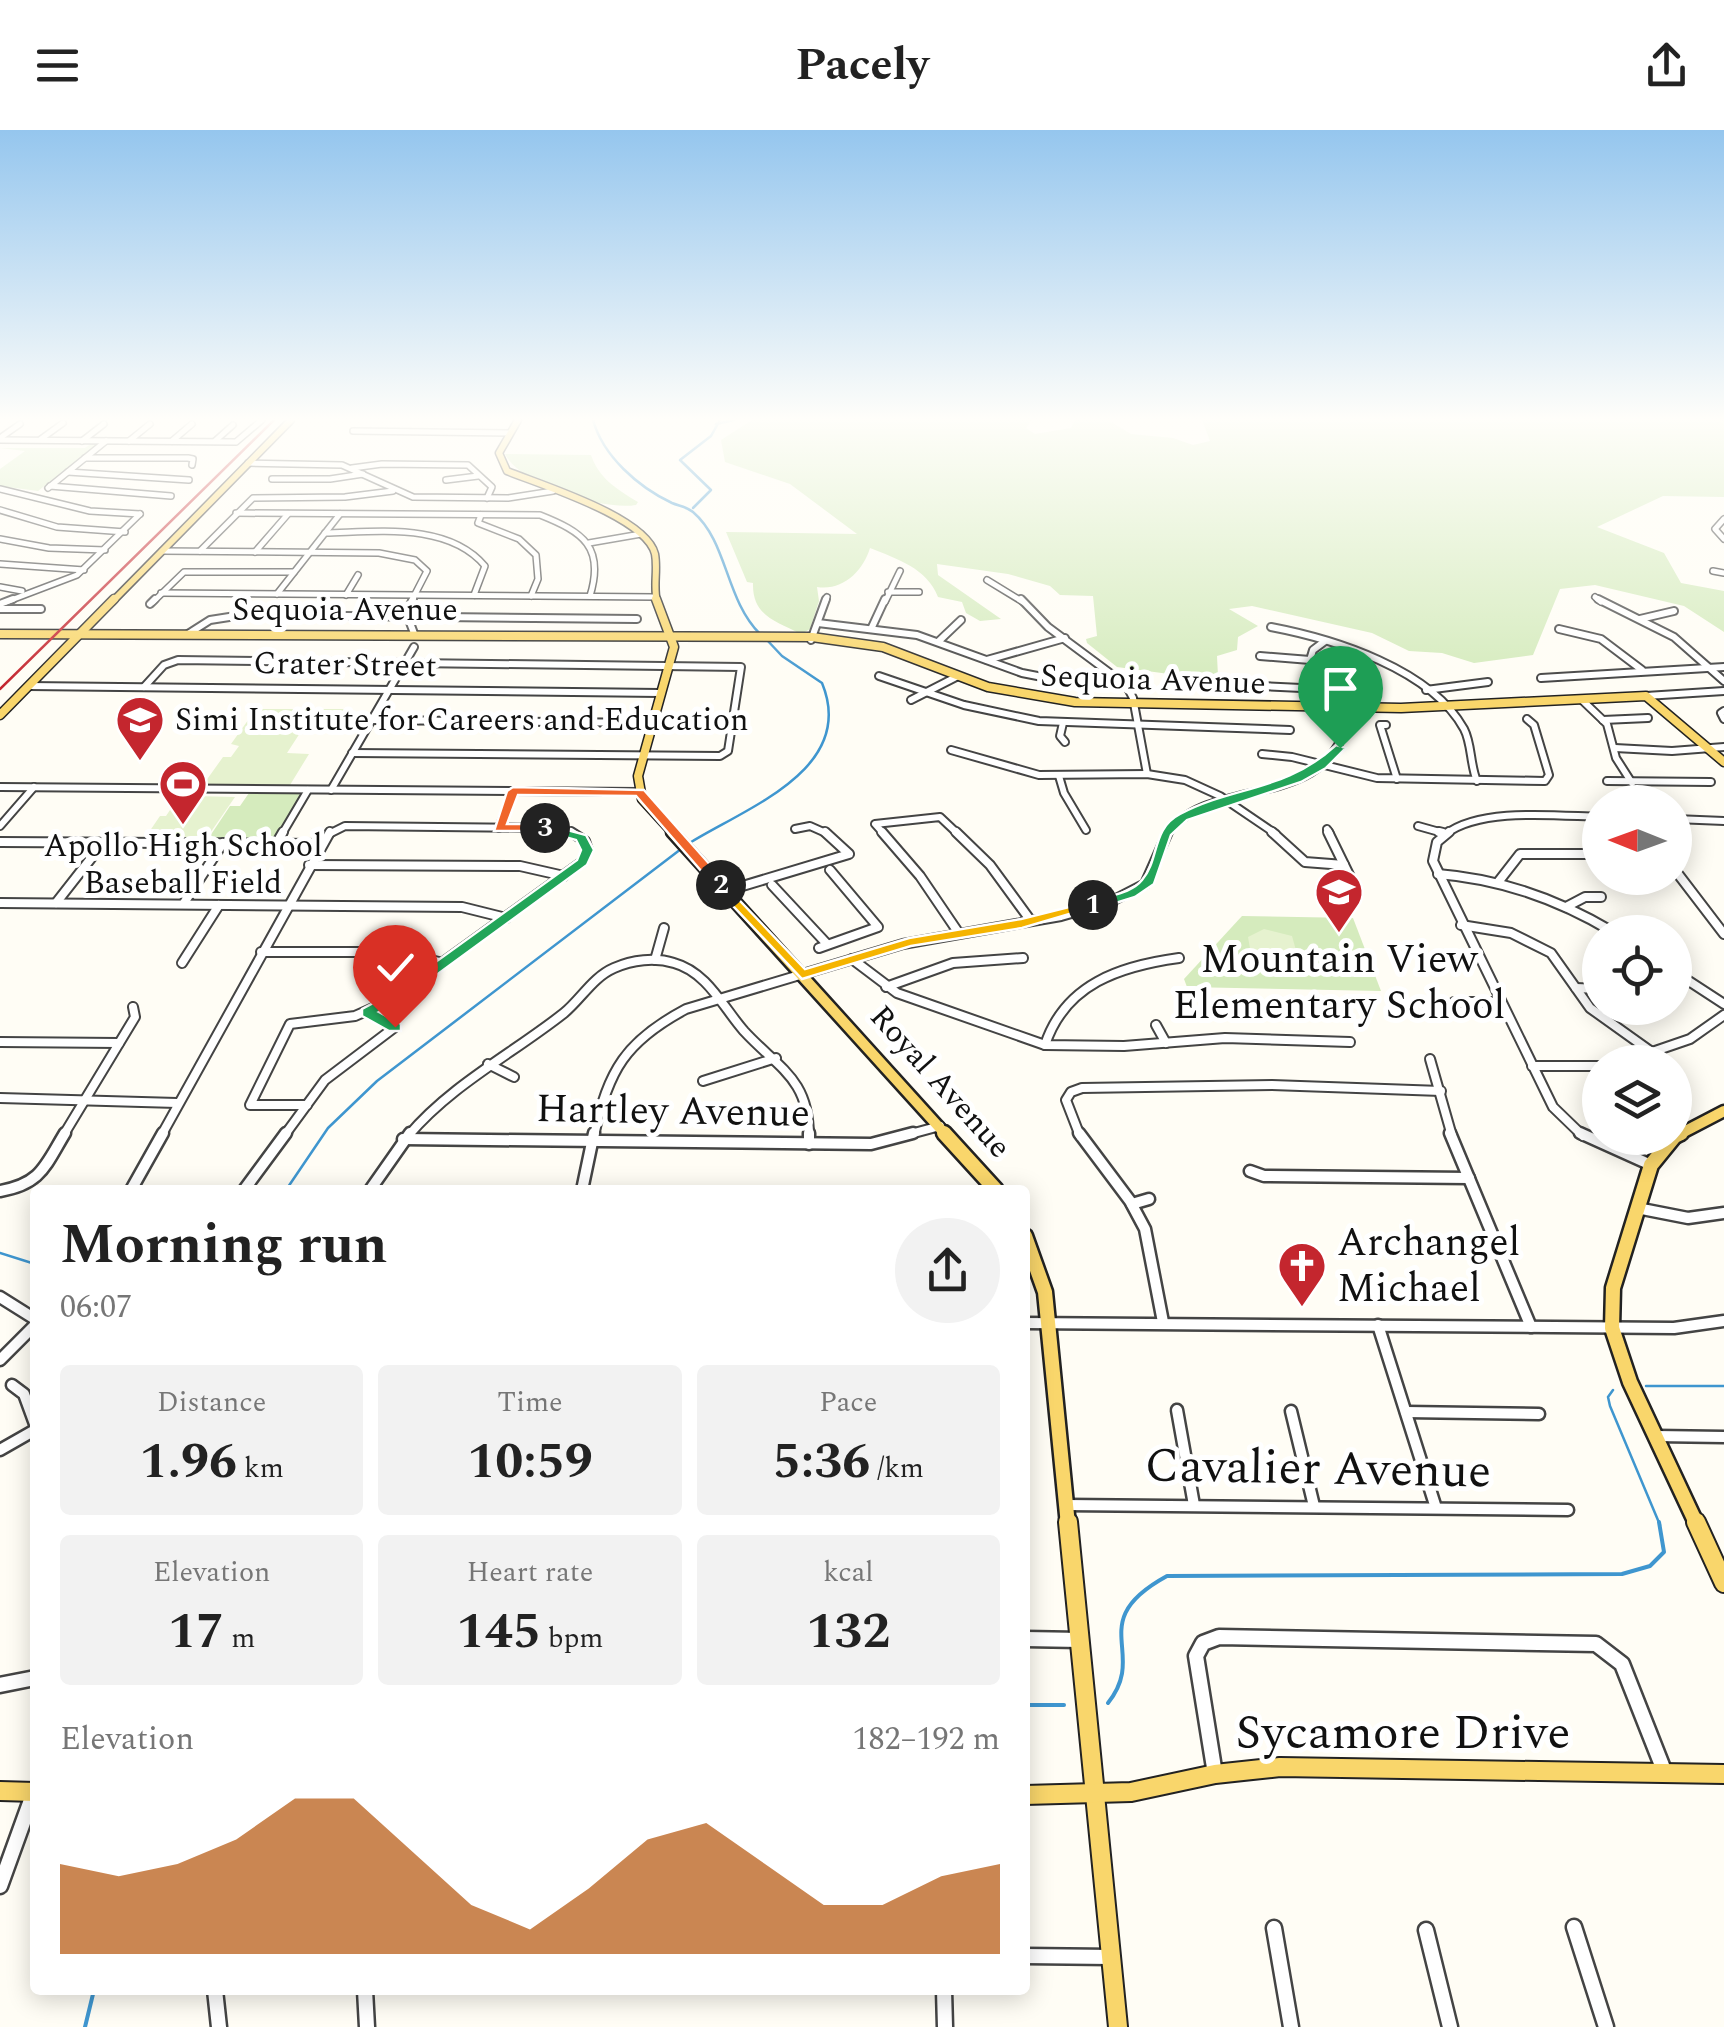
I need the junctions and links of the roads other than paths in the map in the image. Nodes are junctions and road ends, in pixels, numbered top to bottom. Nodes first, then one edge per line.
1 (85, 509) edge
2 (204, 509) edge
3 (241, 509) edge
4 (599, 509) edge
5 (0, 510) edge
6 (236, 513) junction
7 (288, 514) junction
8 (340, 514) junction
9 (481, 515) junction
10 (543, 516) joint
11 (1721, 522) edge
12 (125, 532) junction
13 (325, 533) junction
14 (641, 534) junction
15 (0, 539) edge
16 (1724, 539) edge
17 (589, 544) junction
18 (106, 550) junction
19 (162, 551) junction
20 (200, 551) junction
21 (255, 552) junction
22 (310, 552) junction
23 (0, 564) edge
24 (84, 570) junction
25 (900, 571) dead end
26 (1713, 571) dead end
27 (294, 572) junction
28 (1724, 573) edge
29 (358, 575) dead end
30 (988, 580) dead end
31 (0, 587) edge
32 (25, 592) junction
33 (888, 592) junction
34 (920, 592) dead end
35 (161, 593) junction
36 (277, 594) junction
37 (346, 595) junction
38 (415, 595) junction
39 (474, 596) junction
40 (531, 596) junction
41 (590, 596) junction
42 (1596, 596) dead end
43 (655, 597) junction
44 (827, 598) dead end
45 (150, 604) dead end
46 (0, 606) edge
47 (41, 609) dead end
48 (1674, 610) dead end
49 (201, 615) dead end
50 (406, 616) junction
51 (638, 619) dead end
52 (210, 620) junction
53 (961, 620) dead end
54 (1637, 620) junction
55 (818, 623) junction
56 (872, 627) junction
57 (1271, 627) dead end
58 (1560, 630) dead end
59 (0, 634) edge
60 (80, 634) junction
61 (188, 634) junction
62 (415, 636) junction
63 (670, 637) junction
64 (1065, 638) junction
65 (812, 639) junction
66 (939, 641) junction
67 (1324, 641) junction
68 (414, 647) dead end
69 (1260, 656) dead end
70 (987, 660) junction
71 (1310, 660) junction
72 (405, 662) junction
73 (668, 665) junction
74 (1724, 667) edge
75 (1707, 668) junction
76 (1644, 671) junction
77 (879, 676) dead end
78 (955, 677) junction
79 (1542, 678) dead end
80 (1724, 681) edge
81 (1068, 682) dead end
82 (1175, 682) dead end
83 (1488, 682) dead end
84 (29, 686) junction
85 (144, 687) junction
86 (1365, 687) dead end
87 (390, 690) junction
88 (1322, 690) junction
89 (1426, 690) junction
90 (1724, 690) edge
91 (924, 691) junction
92 (660, 693) junction
93 (1646, 696) junction
94 (911, 700) dead end
95 (1582, 700) junction
96 (1134, 706) junction
97 (1446, 708) junction
98 (1331, 709) junction
99 (1724, 711) edge
100 (0, 715) edge
101 (1648, 718) dead end
102 (1528, 719) dead end
103 (1724, 719) edge
104 (371, 720) junction
105 (1604, 720) junction
106 (652, 722) junction
107 (1063, 723) junction
108 (1386, 725) dead end
109 (1139, 726) junction
110 (1290, 730) dead end
111 (1065, 742) dead end
112 (1724, 747) edge
113 (1615, 748) junction
114 (1710, 749) junction
115 (951, 750) dead end
116 (352, 753) junction
117 (1262, 754) dead end
118 (643, 755) junction
119 (1724, 762) edge
120 (1322, 765) junction
121 (1147, 774) junction
122 (1059, 776) junction
123 (1397, 779) junction
124 (1478, 780) junction
125 (1607, 782) dead end
126 (1711, 782) dead end
127 (1632, 783) junction
128 (0, 787) edge
129 (34, 787) junction
130 (308, 790) junction
131 (332, 790) junction
132 (513, 791) junction
133 (640, 792) junction
134 (1226, 800) junction
135 (1582, 817) edge
136 (1692, 820) edge
137 (1724, 821) edge
138 (0, 826) edge
139 (1418, 826) dead end
140 (498, 828) junction
141 (794, 829) dead end
142 (1327, 829) dead end
143 (1086, 830) dead end
144 (1443, 834) junction
145 (0, 842) edge
146 (103, 842) junction
147 (223, 843) junction
148 (276, 844) junction
149 (321, 844) junction
150 (1582, 854) edge
151 (309, 865) junction
152 (1344, 866) junction
153 (830, 870) dead end
154 (1438, 874) junction
155 (564, 876) junction
156 (1352, 881) dead end
157 (1498, 881) junction
158 (772, 885) dead end
159 (726, 890) junction
160 (1692, 892) edge
161 (1601, 897) dead end
162 (0, 903) edge
163 (56, 903) junction
164 (184, 903) junction
165 (218, 904) junction
166 (286, 906) junction
167 (1566, 907) junction
168 (1582, 915) edge
169 (506, 918) junction
170 (1031, 921) junction
171 (1461, 925) junction
172 (664, 928) dead end
173 (958, 932) junction
174 (858, 934) junction
175 (1724, 934) edge
176 (261, 952) junction
177 (875, 952) junction
178 (1023, 958) dead end
179 (1179, 958) dead end
180 (852, 959) junction
181 (655, 960) junction
182 (182, 963) dead end
183 (443, 963) junction
184 (802, 974) junction
185 (1692, 983) edge
186 (886, 987) junction
187 (1576, 988) junction
188 (1582, 988) edge
189 (718, 1000) junction
190 (1454, 1002) dead end
191 (1500, 1002) junction
192 (1724, 1004) edge
193 (133, 1007) dead end
194 (367, 1012) junction
195 (1724, 1015) edge
196 (1156, 1025) dead end
197 (0, 1042) edge
198 (1350, 1042) dead end
199 (1166, 1043) junction
200 (118, 1044) junction
201 (1045, 1045) junction
202 (1641, 1045) edge
203 (1672, 1045) edge
204 (776, 1058) junction
205 (1430, 1059) dead end
206 (488, 1064) junction
207 (1532, 1066) junction
208 (1582, 1066) edge
209 (514, 1077) dead end
210 (702, 1081) dead end
211 (1441, 1091) junction
212 (0, 1098) edge
213 (84, 1099) junction
214 (176, 1103) junction
215 (307, 1105) junction
216 (1724, 1112) edge
217 (940, 1126) junction
218 (1692, 1128) edge
219 (403, 1140) junction
220 (594, 1142) junction
221 (809, 1144) junction
222 (1659, 1155) edge
223 (1651, 1165) junction
224 (1250, 1170) dead end
225 (1469, 1178) junction
226 (134, 1185) edge
227 (247, 1185) edge
228 (373, 1185) edge
229 (583, 1185) edge
230 (992, 1185) edge
231 (0, 1191) edge
232 (1149, 1200) dead end
233 (1132, 1204) junction
234 (1637, 1208) junction
235 (1724, 1213) edge
236 (1030, 1250) edge
237 (0, 1297) edge
238 (30, 1318) edge
239 (1162, 1322) junction
240 (1724, 1322) edge
241 (1030, 1323) edge
242 (1048, 1324) junction
243 (1378, 1325) junction
244 (30, 1327) edge
245 (1531, 1327) junction
246 (1612, 1328) junction
247 (0, 1360) edge
248 (12, 1385) dead end
249 (1177, 1410) dead end
250 (30, 1412) edge
251 (1291, 1412) dead end
252 (1406, 1412) junction
253 (1539, 1414) dead end
254 (30, 1430) edge
255 (1656, 1436) junction
256 (1724, 1437) edge
257 (0, 1450) edge
258 (1066, 1505) junction
259 (1194, 1505) junction
260 (1314, 1506) junction
261 (1436, 1508) junction
262 (1568, 1510) dead end
263 (1724, 1583) edge
264 (1030, 1639) edge
265 (1080, 1640) junction
266 (30, 1679) edge
267 (0, 1685) edge
268 (1665, 1773) junction
269 (1215, 1774) junction
270 (1724, 1774) edge
271 (0, 1791) edge
272 (30, 1792) edge
273 (1030, 1795) edge
274 (1095, 1795) junction
275 (30, 1803) edge
276 (0, 1886) edge
277 (1574, 1927) dead end
278 (1274, 1928) dead end
279 (1426, 1930) dead end
280 (1030, 1956) edge
281 (1111, 1958) junction
282 (216, 1995) edge
283 (365, 1995) edge
284 (944, 1995) edge
285 (219, 2027) edge
286 (367, 2027) edge
287 (945, 2027) edge
288 (1118, 2027) edge
289 (1291, 2027) edge
290 (1450, 2027) edge
291 (1606, 2027) edge

1 - 12 street
2 - 19 main road
3 - 6 street
4 - 14 main road
5 - 12 street
6 - 7 street
6 - 20 street
7 - 8 street
7 - 21 street
8 - 9 street
8 - 13 street
9 - 10 street
9 - 40 street
10 - 17 street
11 - 16 street
12 - 18 street
13 - 22 street
13 - 39 street
14 - 17 street
14 - 43 main road
15 - 18 street
17 - 41 street
18 - 24 street
19 - 20 street
19 - 60 main road
20 - 21 street
21 - 22 street
22 - 27 street
22 - 38 street
23 - 24 street
24 - 32 street
25 - 33 street
26 - 28 street
27 - 35 street
27 - 36 street
29 - 37 street
30 - 64 street
31 - 32 street
32 - 46 street
33 - 34 street
33 - 56 street
35 - 36 street
35 - 45 street
36 - 37 street
37 - 38 street
38 - 39 street
38 - 50 street
39 - 40 street
40 - 41 street
41 - 43 street
42 - 54 street
43 - 63 main road
44 - 55 street
46 - 47 street
48 - 54 street
49 - 52 street
50 - 51 street
50 - 52 street
50 - 62 street
52 - 61 street
53 - 66 street
54 - 75 street
55 - 56 street
55 - 65 street
56 - 66 street
57 - 67 street
58 - 76 street
59 - 60 main road, Sequoia Avenue
60 - 61 main road, Sequoia Avenue
60 - 84 main road
61 - 62 main road, Sequoia Avenue
62 - 63 main road, Sequoia Avenue
63 - 65 main road, Sequoia Avenue
63 - 73 main road
64 - 70 street
64 - 96 street
65 - 78 main road, Sequoia Avenue
66 - 70 street
67 - 71 street
67 - 89 street
68 - 72 street
69 - 71 street
70 - 81 street
71 - 88 street
72 - 73 street
72 - 85 street
72 - 87 street
73 - 92 main road
73 - 118 street
74 - 75 street
75 - 76 street
75 - 80 street
76 - 79 street
77 - 91 street
78 - 91 street
78 - 96 main road, Sequoia Avenue
82 - 88 street
83 - 89 street
84 - 85 street, Crater Street
84 - 100 main road
85 - 87 street, Crater Street
86 - 88 street
87 - 92 street, Crater Street
87 - 104 street
88 - 98 street
89 - 97 street
90 - 93 street, Sequoia Avenue
91 - 94 street
91 - 107 street
92 - 106 main road
93 - 95 main road, Sequoia Avenue
93 - 114 main road
95 - 97 main road, Sequoia Avenue
95 - 105 street
96 - 98 main road, Sequoia Avenue
96 - 109 street
97 - 98 main road, Sequoia Avenue
97 - 124 street
98 - 120 street
99 - 103 street
101 - 105 street
102 - 124 street
104 - 106 street
104 - 116 street
105 - 113 street
106 - 118 main road
107 - 109 street
107 - 111 street
108 - 123 street
109 - 110 street
109 - 121 street
112 - 114 street
113 - 114 street
113 - 127 street
114 - 119 main road
115 - 122 street
116 - 118 street
116 - 131 street
117 - 120 street
118 - 133 main road
120 - 123 street
120 - 134 street
121 - 122 street
121 - 134 street
122 - 143 street
123 - 124 street
125 - 127 street
126 - 127 street
128 - 129 street
129 - 130 street
129 - 138 street
130 - 131 street
130 - 148 street
131 - 132 street
132 - 133 street
132 - 140 street
133 - 159 main road, Royal Avenue
134 - 152 street
134 - 170 street
135 - 144 street
136 - 137 street
139 - 144 street
140 - 149 street
140 - 155 street
141 - 159 street
142 - 152 street
144 - 154 street
145 - 146 street
146 - 147 street
146 - 163 street
147 - 148 street
147 - 164 street
148 - 149 street
149 - 151 street
150 - 157 street
151 - 155 street
151 - 166 street
152 - 156 street
153 - 174 street
154 - 157 street
154 - 171 street
155 - 169 street
157 - 167 street
158 - 174 street
159 - 184 main road, Royal Avenue
160 - 175 street
161 - 167 street
162 - 163 street
163 - 164 street
164 - 165 street
165 - 166 street
165 - 182 street
166 - 169 street
166 - 176 street
167 - 168 street
169 - 183 street
170 - 173 street
170 - 173 street
171 - 187 street
171 - 191 street
172 - 181 street
173 - 177 street
174 - 177 street
176 - 183 street
176 - 214 street
177 - 180 street
178 - 186 street
179 - 201 street
180 - 184 street
180 - 186 street
181 - 189 street
181 - 206 street
183 - 194 street
184 - 189 street
184 - 217 main road, Royal Avenue
185 - 192 street
186 - 201 street
187 - 188 street
187 - 202 street
189 - 204 street
189 - 220 street
190 - 191 street
191 - 207 street
193 - 200 street
194 - 215 street
194 - 215 street
195 - 203 street
196 - 199 street
197 - 200 street
198 - 199 street
199 - 201 street
200 - 213 street
204 - 210 street
204 - 221 street
205 - 211 street
206 - 209 street
206 - 219 street
207 - 208 street
207 - 223 street
211 - 225 street
211 - 233 street
212 - 213 street
213 - 214 street
213 - 231 street
214 - 226 street
215 - 227 street
216 - 218 main road
217 - 221 street, Hartley Avenue
217 - 230 main road, Royal Avenue
219 - 220 street, Hartley Avenue
219 - 228 street
220 - 221 street, Hartley Avenue
220 - 229 street
222 - 223 main road
223 - 234 main road
224 - 225 street
225 - 245 street
232 - 233 street
233 - 239 street
234 - 235 street
234 - 246 main road
236 - 242 main road
237 - 238 street
239 - 242 street
239 - 243 street
240 - 246 street
241 - 242 street
242 - 258 main road
243 - 245 street
243 - 252 street
244 - 247 street
245 - 246 street
246 - 255 main road
248 - 250 street
249 - 259 street
251 - 260 street
252 - 253 street
252 - 261 street
254 - 257 street
255 - 256 street
255 - 263 main road
258 - 259 street, Cavalier Avenue
258 - 265 main road
259 - 260 street, Cavalier Avenue
260 - 261 street, Cavalier Avenue
261 - 262 street, Cavalier Avenue
264 - 265 street
265 - 274 main road
266 - 267 street
268 - 269 main road, Sycamore Drive
268 - 269 street
268 - 270 main road, Sycamore Drive
269 - 274 main road, Sycamore Drive
271 - 272 main road
273 - 274 main road, Sycamore Drive
274 - 281 main road
275 - 276 street
277 - 291 street
278 - 289 street
279 - 290 street
280 - 281 street
281 - 288 main road
282 - 285 street
283 - 286 street
284 - 287 street

